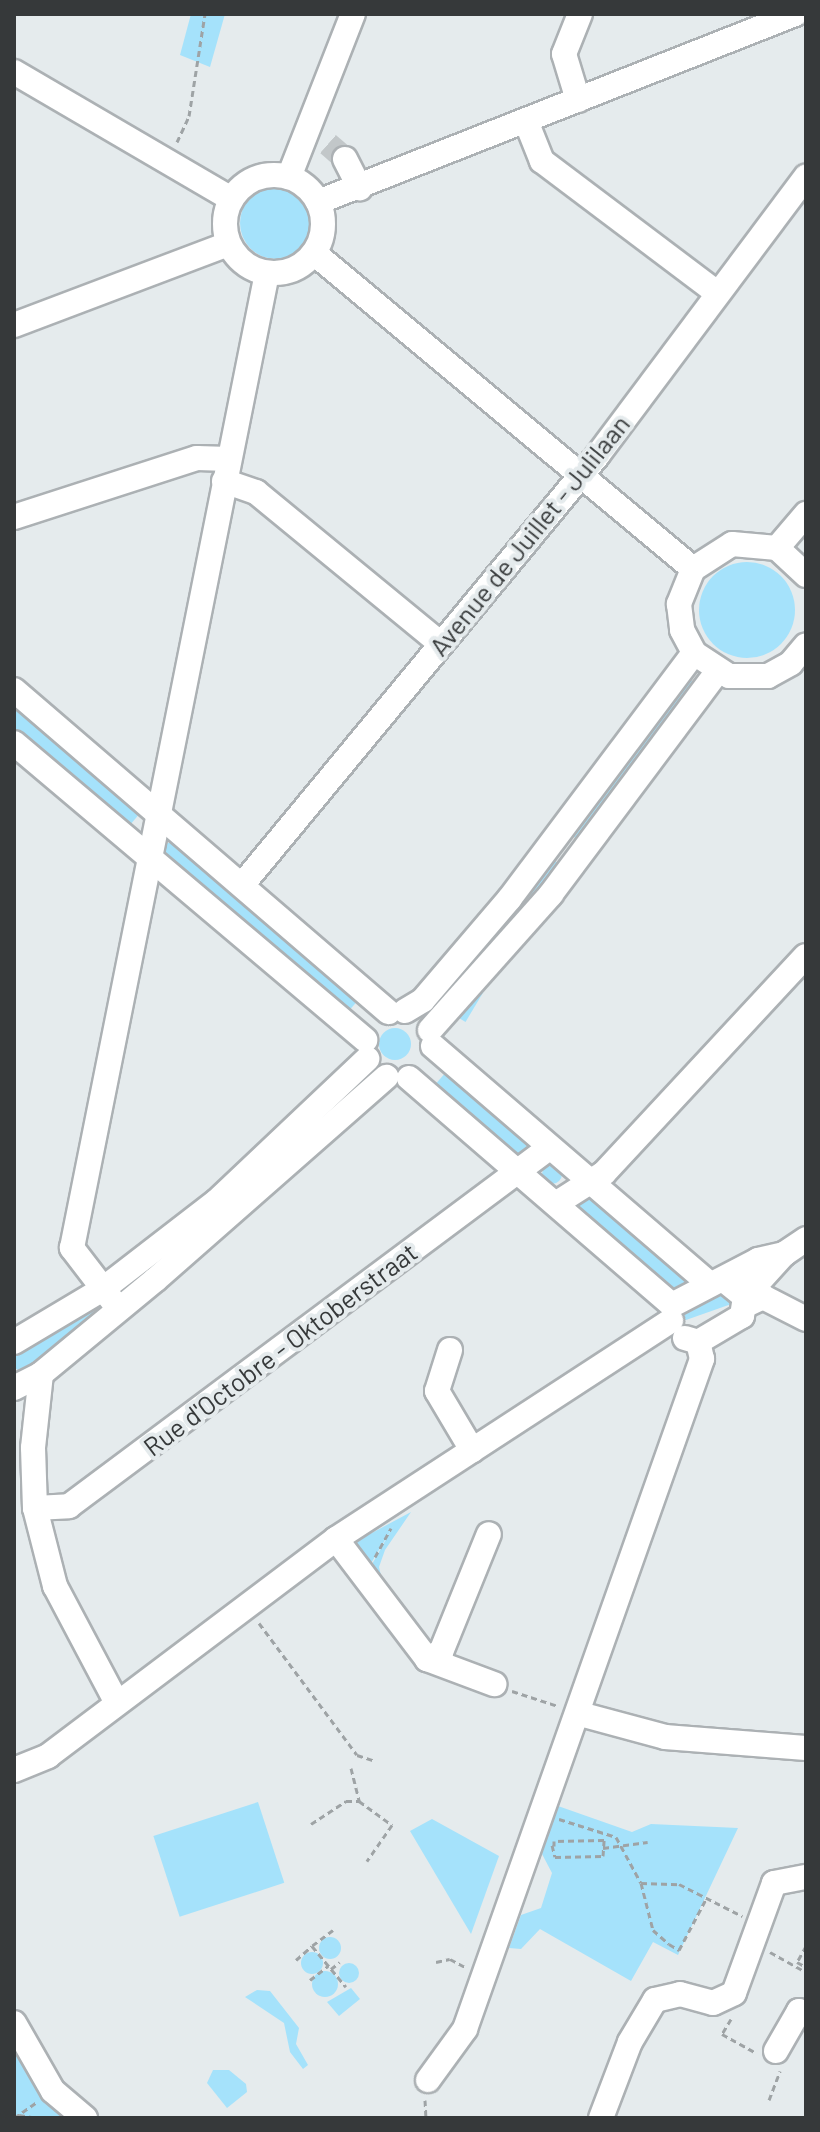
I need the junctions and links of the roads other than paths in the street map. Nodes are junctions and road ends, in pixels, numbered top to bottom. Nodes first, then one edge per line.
1 (353, 14) edge
2 (580, 14) edge
3 (795, 14) edge
4 (14, 72) edge
5 (578, 100) junction
6 (526, 121) junction
7 (326, 146) junction
8 (289, 177) junction
9 (806, 177) edge
10 (360, 188) junction
11 (231, 199) junction
12 (318, 202) junction
13 (228, 244) junction
14 (314, 253) junction
15 (267, 273) junction
16 (717, 293) junction
17 (14, 325) edge
18 (226, 470) junction
19 (582, 475) junction
20 (806, 514) edge
21 (14, 517) edge
22 (777, 548) junction
23 (803, 564) edge
24 (693, 569) junction
25 (441, 644) junction
26 (694, 653) junction
27 (804, 653) edge
28 (717, 672) junction
29 (14, 690) edge
30 (14, 743) edge
31 (156, 812) junction
32 (552, 845) junction
33 (148, 858) junction
34 (575, 861) junction
35 (242, 885) junction
36 (806, 956) edge
37 (396, 1011) junction
38 (432, 1038) junction
39 (366, 1050) junction
40 (398, 1077) junction
41 (549, 1148) junction
42 (518, 1171) junction
43 (585, 1180) junction
44 (557, 1203) junction
45 (224, 1209) junction
46 (806, 1239) edge
47 (784, 1254) junction
48 (717, 1282) junction
49 (111, 1299) junction
50 (746, 1301) junction
51 (671, 1313) junction
52 (806, 1319) edge
53 (14, 1342) edge
54 (698, 1342) junction
55 (450, 1350) dead end
56 (22, 1382) edge
57 (472, 1450) junction
58 (35, 1508) junction
59 (489, 1534) dead end
60 (336, 1539) junction
61 (427, 1659) junction
62 (500, 1687) road end
63 (117, 1703) junction
64 (580, 1714) junction
65 (806, 1748) edge
66 (14, 1770) edge
67 (806, 1877) edge
68 (806, 2013) edge
69 (14, 2023) edge
70 (776, 2051) road end
71 (428, 2080) dead end
72 (85, 2118) edge
73 (601, 2118) edge

1 - 7 street
2 - 5 street
3 - 5 street
4 - 11 street
5 - 6 street
6 - 10 street
6 - 16 street
7 - 8 street
7 - 10 street
8 - 11 street
8 - 12 street
9 - 16 street, Avenue de Juillet - Julilaan
10 - 12 street
11 - 13 street
12 - 14 street
13 - 15 street
13 - 17 street
14 - 15 street
14 - 19 street
15 - 18 street
16 - 19 street, Avenue de Juillet - Julilaan
18 - 21 street
18 - 25 street
18 - 31 street
19 - 24 street
19 - 25 street, Avenue de Juillet - Julilaan
20 - 22 street
22 - 23 street
22 - 24 street
24 - 26 street
25 - 35 street, Avenue de Juillet - Julilaan
26 - 28 street
26 - 32 street
27 - 28 street
28 - 34 street
29 - 31 street
30 - 33 street
31 - 33 street
31 - 35 street
32 - 34 street
32 - 37 street
33 - 39 street
33 - 49 street
34 - 38 street
35 - 37 street
36 - 43 street
37 - 38 street
37 - 39 street
38 - 40 street
38 - 41 street
39 - 40 street
39 - 45 street
40 - 42 street
40 - 45 street
41 - 42 street, Rue d'Octobre - Oktoberstraat
41 - 43 street
42 - 44 street
42 - 58 street, Rue d'Octobre - Oktoberstraat
43 - 44 street
43 - 48 street
44 - 51 street
45 - 49 street
46 - 47 street
47 - 48 street
47 - 50 street
48 - 50 street
48 - 51 street
49 - 53 street
49 - 56 street
50 - 52 street
50 - 54 street
51 - 54 street
51 - 57 street
54 - 64 street
55 - 57 street
56 - 58 street
57 - 60 street
58 - 63 street
59 - 61 street
60 - 61 street
60 - 63 street
61 - 62 street
63 - 66 street
64 - 65 street
64 - 71 street
67 - 73 street
68 - 70 street
69 - 72 street

